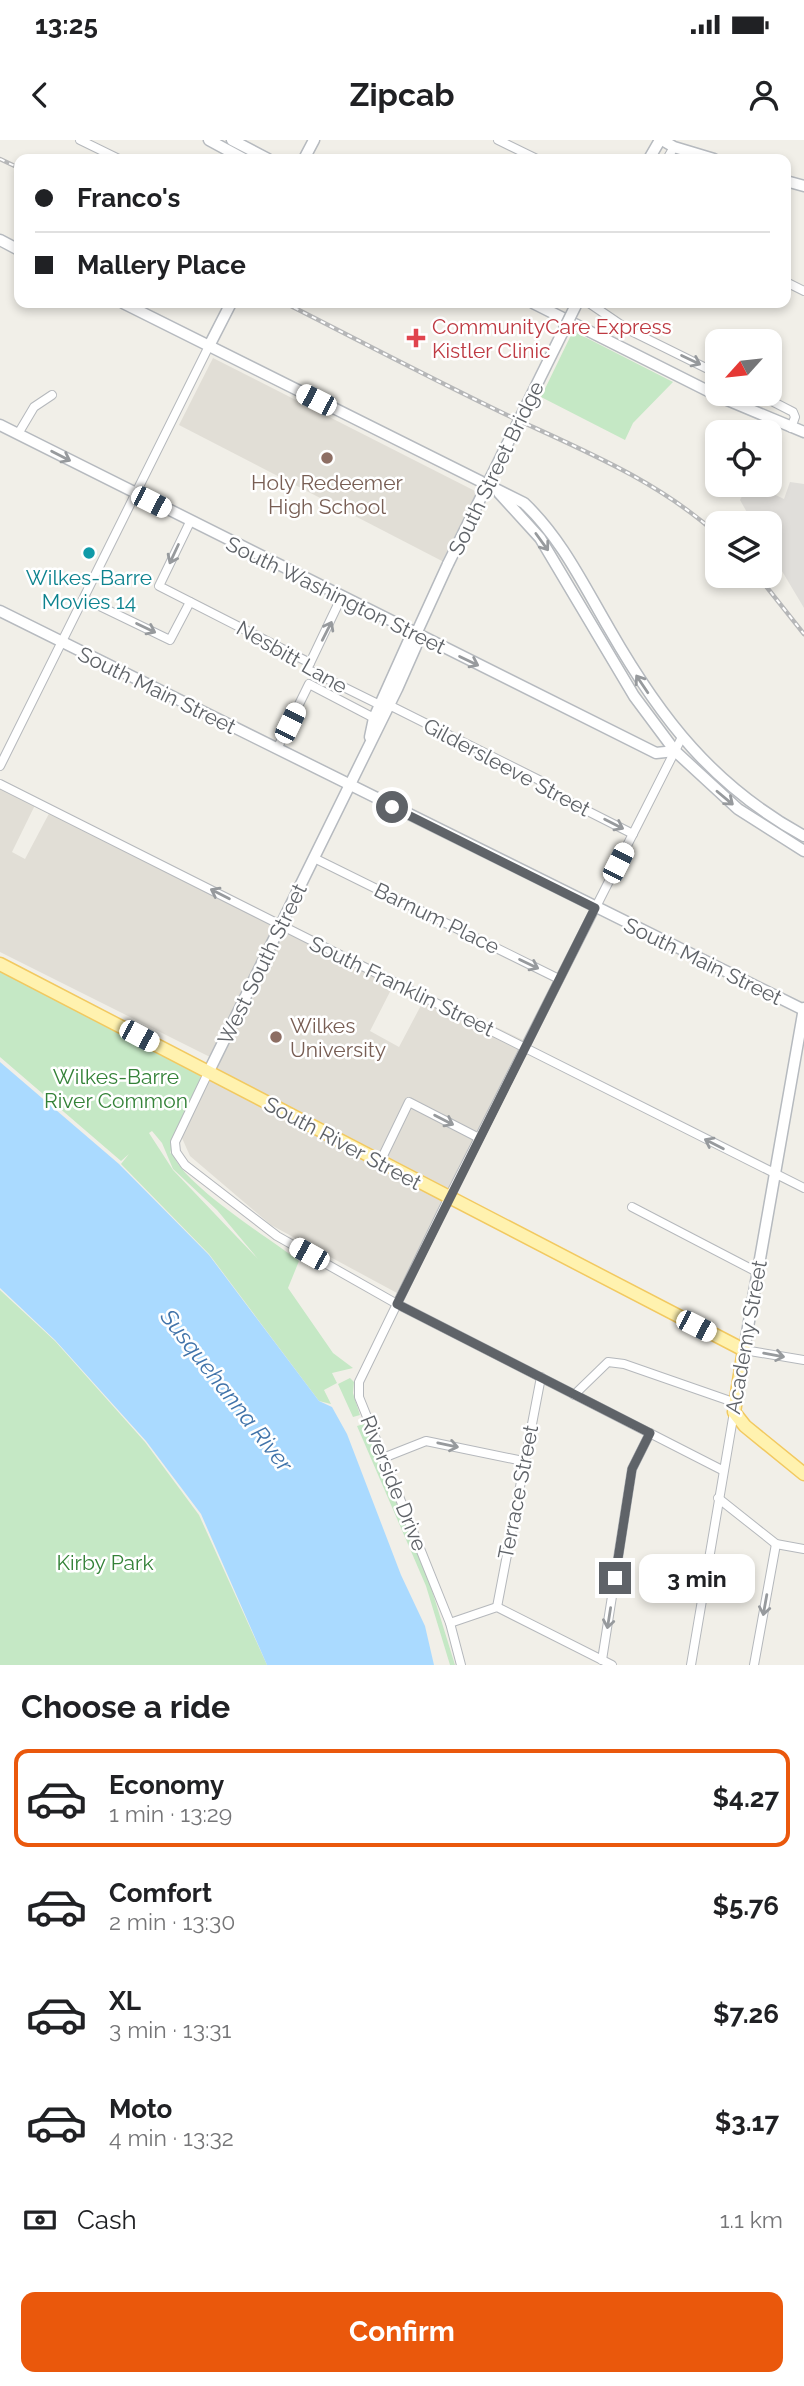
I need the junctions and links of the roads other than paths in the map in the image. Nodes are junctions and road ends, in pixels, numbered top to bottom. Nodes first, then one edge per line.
1 (80, 140) edge
2 (209, 140) edge
3 (232, 140) edge
4 (498, 140) edge
5 (668, 142) edge
6 (109, 154) edge
7 (235, 154) edge
8 (259, 154) edge
9 (527, 154) edge
10 (655, 154) edge
11 (700, 154) edge
12 (133, 308) edge
13 (228, 308) edge
14 (543, 308) edge
15 (575, 308) edge
16 (596, 308) edge
17 (209, 346) junction
18 (705, 368) edge
19 (52, 395) dead end
20 (781, 406) edge
21 (0, 425) edge
22 (791, 428) junction
23 (804, 432) edge
24 (18, 434) junction
25 (497, 491) junction
26 (135, 494) junction
27 (190, 522) junction
28 (85, 598) junction
29 (341, 598) junction
30 (190, 602) junction
31 (0, 611) edge
32 (416, 634) junction
33 (63, 643) junction
34 (310, 663) junction
35 (384, 705) junction
36 (374, 718) junction
37 (681, 739) junction
38 (370, 740) junction
39 (276, 749) junction
40 (676, 751) junction
41 (0, 766) edge
42 (0, 784) edge
43 (350, 786) junction
44 (634, 834) junction
45 (804, 836) edge
46 (804, 851) edge
47 (314, 858) junction
48 (595, 908) junction
49 (281, 926) junction
50 (0, 964) edge
51 (559, 979) junction
52 (804, 1010) edge
53 (525, 1046) junction
54 (208, 1073) junction
55 (479, 1138) junction
56 (380, 1163) junction
57 (775, 1174) junction
58 (804, 1188) edge
59 (448, 1199) junction
60 (632, 1207) dead end
61 (757, 1272) junction
62 (397, 1304) junction
63 (744, 1350) junction
64 (804, 1360) edge
65 (541, 1377) junction
66 (574, 1395) junction
67 (735, 1408) junction
68 (650, 1433) junction
69 (383, 1458) junction
70 (523, 1461) junction
71 (722, 1469) junction
72 (804, 1474) edge
73 (718, 1498) junction
74 (776, 1544) junction
75 (804, 1549) edge
76 (497, 1607) junction
77 (450, 1623) junction
78 (602, 1660) junction
79 (461, 1665) edge
80 (612, 1665) edge
81 (691, 1665) edge
82 (754, 1665) edge

1 - 6 street
2 - 7 main road
3 - 8 main road
4 - 9 street
5 - 10 main road
5 - 11 main road
12 - 17 main road
13 - 17 main road
14 - 22 main road
15 - 32 main road, South Street Bridge, bridge
16 -> 18 street
17 - 25 main road
17 - 26 street
19 - 24 street
20 - 22 street
21 - 24 main road, South Washington Street
22 - 23 main road
24 -> 26 main road, South Washington Street
37 -> 25 main road
25 -> 40 main road
26 - 27 main road, South Washington Street
26 - 28 street
27 - 29 main road, South Washington Street
27 -> 30 street, Nesbitt Lane
28 -> 30 street
28 - 33 street
29 - 32 main road, South Washington Street
34 -> 29 street
30 - 34 street, Nesbitt Lane
31 - 33 main road, South Main Street
32 - 35 main road, South Street Bridge
32 -> 40 main road, South Washington Street
33 - 39 main road, South Main Street
33 - 41 street
34 - 35 street, Nesbitt Lane
35 - 36 main road
35 - 38 main road
35 -> 44 street, Gildersleeve Street
36 - 38 main road
36 - 39 street
37 - 40 street, Riverside Drive
37 - 45 main road
38 - 43 main road, West South Street
39 - 43 main road, South Main Street
40 - 44 street, Riverside Drive
40 -> 46 main road
49 -> 42 street, South Franklin Street
43 - 47 main road, West South Street
43 - 48 main road, South Main Street
44 - 48 street, Riverside Drive
47 - 49 main road, West South Street
47 -> 51 street, Barnum Place
48 - 51 street, Riverside Drive
48 - 52 main road, South Main Street
49 - 53 street, South Franklin Street
49 - 54 main road, West South Street
50 - 54 main road, South River Street
51 - 53 street, Riverside Drive
52 - 57 main road, Academy Street
53 - 55 street, Riverside Drive
57 -> 53 street, South Franklin Street
54 - 56 main road, South River Street
54 - 62 street, West South Street
56 -> 55 street
55 - 59 street, Riverside Drive
56 - 59 main road, South River Street
57 - 58 street, South Franklin Street
57 - 61 main road, Academy Street
59 - 62 street, Riverside Drive
59 - 63 main road, South River Street
60 - 61 street
61 - 63 main road, Academy Street
62 - 65 street
62 - 69 street, Riverside Drive
63 -> 64 street, South River Street
63 - 67 main road, Academy Street
65 - 66 street
65 - 70 street, Terrace Street
66 - 67 street
66 - 68 street
67 - 71 street, Academy Street
67 - 72 main road
68 - 71 street
68 -> 78 street
69 -> 70 street
69 - 77 street, Riverside Drive
70 - 76 street, Terrace Street
71 - 73 street, Academy Street
73 - 74 street
73 - 81 street, Academy Street
74 - 75 street
74 -> 82 street
76 - 77 street
76 - 78 street
77 - 79 street, Riverside Drive
78 - 80 street

